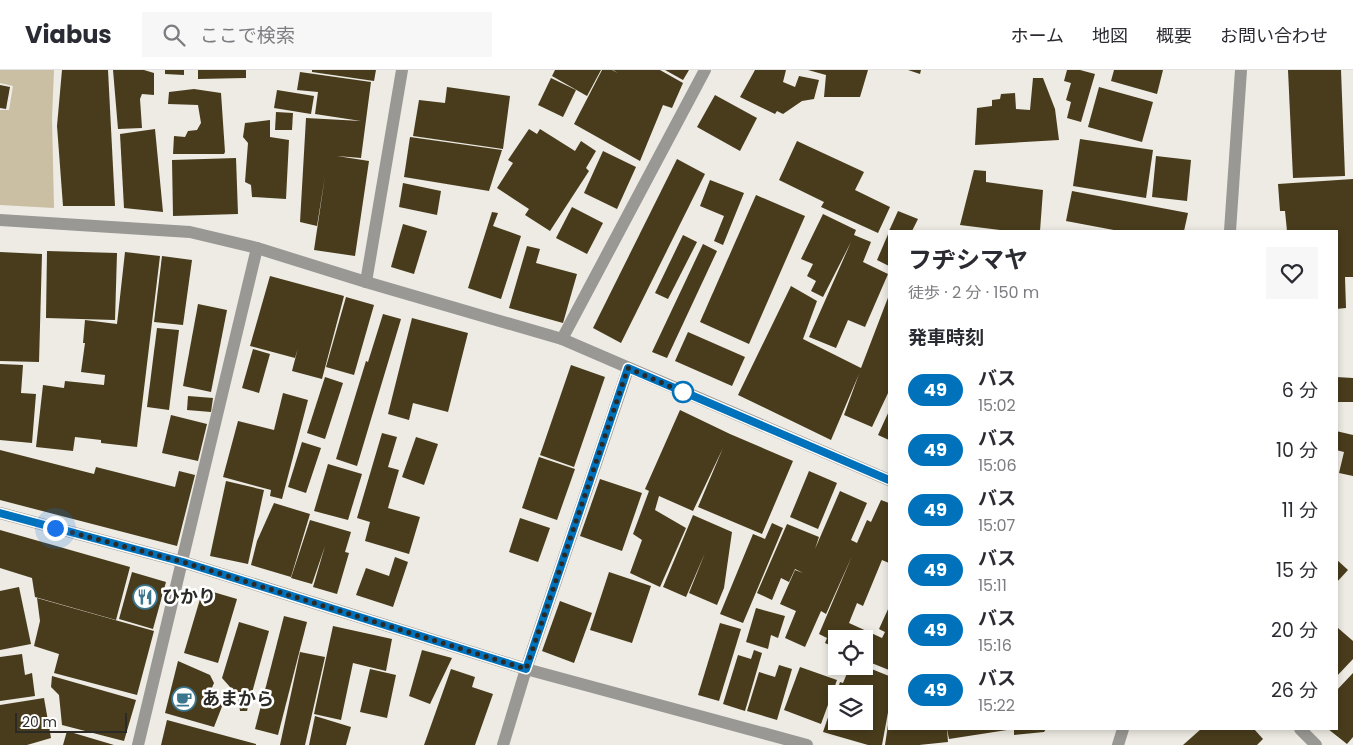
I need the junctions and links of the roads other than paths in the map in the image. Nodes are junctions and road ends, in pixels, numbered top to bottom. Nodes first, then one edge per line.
1 (402, 70) edge
2 (705, 70) edge
3 (1242, 70) edge
4 (0, 220) edge
5 (1230, 230) edge
6 (257, 248) junction
7 (366, 282) junction
8 (562, 339) junction
9 (628, 368) junction
10 (888, 480) edge
11 (0, 513) edge
12 (183, 562) junction
13 (526, 669) junction
14 (1123, 730) edge
15 (1301, 730) edge
16 (138, 745) edge
17 (503, 745) edge
18 (808, 745) edge
19 (1118, 745) edge
20 (1316, 745) edge

1 - 7 street
2 - 8 street
3 - 5 street
4 - 6 street
6 - 7 street
6 - 12 street
7 - 8 street
8 - 9 street
9 - 10 street
9 - 13 street
11 - 12 street
12 - 13 street
12 - 16 street
13 - 17 street
13 - 18 street
14 - 19 street
15 - 20 street

